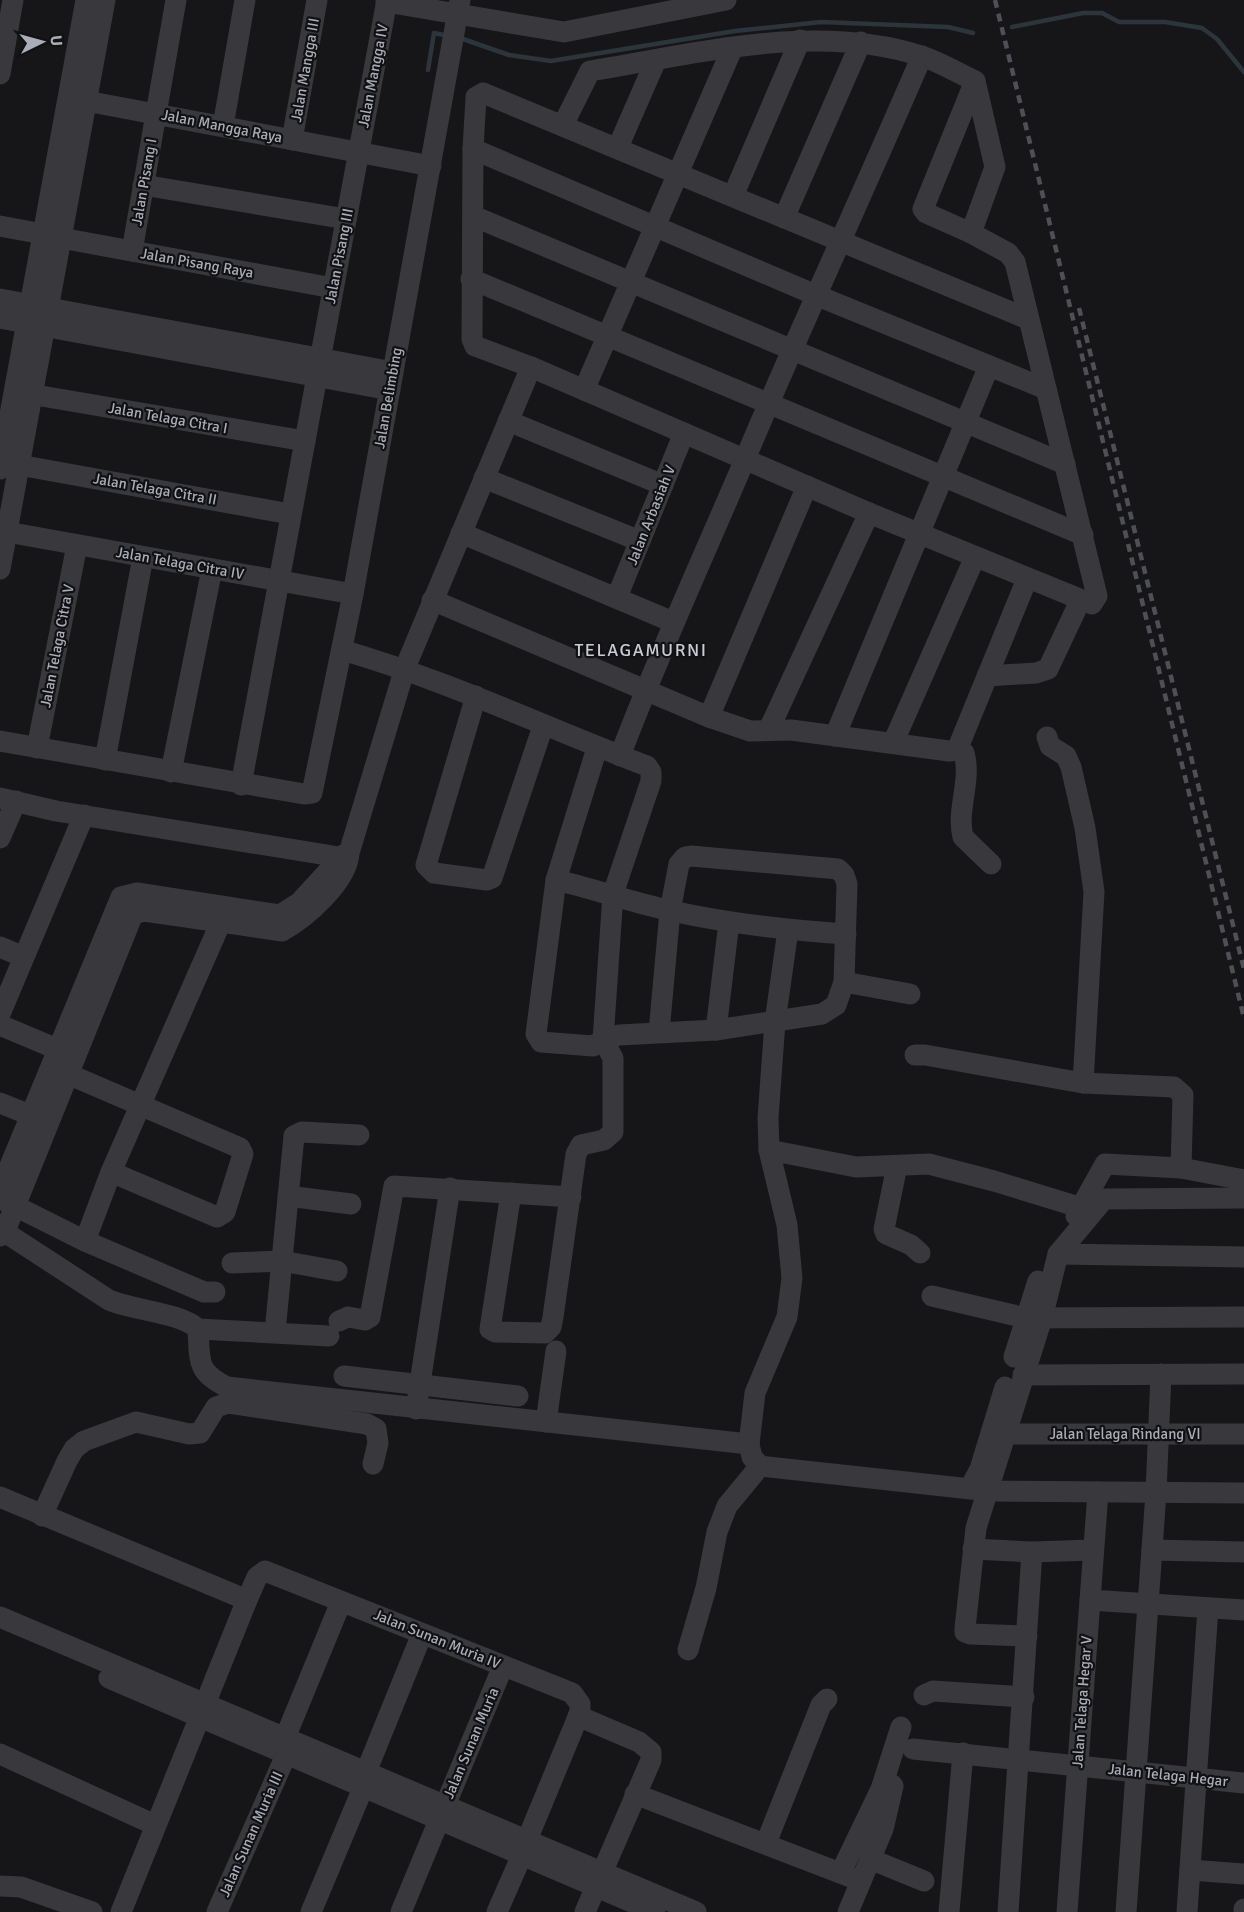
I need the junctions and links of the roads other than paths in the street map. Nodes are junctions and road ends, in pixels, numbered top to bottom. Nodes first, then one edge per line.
1 (86, 0) edge
2 (105, 0) edge
3 (176, 0) edge
4 (245, 0) edge
5 (317, 0) edge
6 (726, 0) edge
7 (387, 1) edge
8 (458, 7) edge
9 (8, 12) edge
10 (800, 40) junction
11 (861, 42) junction
12 (732, 49) junction
13 (922, 56) junction
14 (656, 60) junction
15 (0, 74) edge
16 (975, 81) junction
17 (86, 101) junction
18 (156, 114) junction
19 (563, 125) junction
20 (223, 126) junction
21 (292, 140) junction
22 (618, 147) junction
23 (473, 149) junction
24 (358, 152) junction
25 (431, 166) junction
26 (680, 173) junction
27 (143, 185) junction
28 (733, 196) junction
29 (472, 216) junction
30 (784, 218) junction
31 (346, 219) junction
32 (0, 226) edge
33 (657, 226) junction
34 (971, 233) junction
35 (52, 236) junction
36 (842, 242) junction
37 (132, 251) junction
38 (471, 279) junction
39 (631, 283) junction
40 (333, 288) junction
41 (818, 296) junction
42 (0, 299) edge
43 (38, 315) junction
44 (0, 318) edge
45 (1028, 319) junction
46 (608, 336) junction
47 (792, 350) junction
48 (989, 366) junction
49 (531, 367) junction
50 (318, 368) junction
51 (391, 381) junction
52 (1046, 389) junction
53 (584, 390) junction
54 (16, 391) edge
55 (768, 403) junction
56 (508, 421) junction
57 (966, 423) junction
58 (684, 433) junction
59 (305, 441) junction
60 (745, 459) junction
61 (1065, 464) junction
62 (10, 467) edge
63 (943, 477) junction
64 (484, 478) junction
65 (663, 484) junction
66 (807, 486) junction
67 (869, 513) junction
68 (291, 514) junction
69 (7, 532) junction
70 (461, 533) junction
71 (920, 534) junction
72 (1083, 535) junction
73 (640, 541) junction
74 (77, 545) junction
75 (143, 556) junction
76 (975, 557) junction
77 (0, 569) edge
78 (212, 569) junction
79 (1027, 579) junction
80 (279, 581) junction
81 (353, 594) junction
82 (617, 597) junction
83 (432, 600) junction
84 (1080, 602) junction
85 (673, 622) junction
86 (342, 650) junction
87 (405, 668) junction
88 (987, 676) junction
89 (645, 690) junction
90 (477, 696) junction
91 (709, 717) junction
92 (543, 726) junction
93 (769, 729) junction
94 (835, 736) junction
95 (1047, 737) dead end
96 (0, 741) edge
97 (894, 743) junction
98 (37, 748) junction
99 (597, 748) junction
100 (957, 750) junction
101 (620, 756) junction
102 (105, 760) junction
103 (171, 772) junction
104 (241, 785) junction
105 (8, 800) edge
106 (84, 815) junction
107 (0, 838) edge
108 (345, 857) junction
109 (991, 864) dead end
110 (556, 880) junction
111 (613, 894) junction
112 (303, 909) junction
113 (670, 911) junction
114 (729, 922) junction
115 (220, 924) junction
116 (788, 930) junction
117 (846, 934) junction
118 (0, 947) edge
119 (24, 957) junction
120 (844, 982) junction
121 (910, 994) dead end
122 (0, 1014) edge
123 (775, 1022) junction
124 (0, 1025) edge
125 (716, 1030) junction
126 (659, 1032) junction
127 (603, 1040) junction
128 (915, 1055) dead end
129 (58, 1063) junction
130 (1083, 1083) junction
131 (0, 1103) edge
132 (140, 1106) junction
133 (30, 1115) junction
134 (359, 1135) dead end
135 (770, 1150) junction
136 (897, 1166) junction
137 (1181, 1168) junction
138 (111, 1172) junction
139 (1244, 1180) edge
140 (450, 1188) junction
141 (511, 1192) junction
142 (288, 1196) junction
143 (571, 1197) junction
144 (5, 1198) edge
145 (1244, 1198) edge
146 (351, 1204) dead end
147 (1082, 1208) junction
148 (2, 1232) edge
149 (85, 1241) junction
150 (920, 1253) dead end
151 (1058, 1254) junction
152 (1244, 1257) edge
153 (282, 1261) junction
154 (232, 1263) dead end
155 (337, 1271) dead end
156 (215, 1292) dead end
157 (932, 1296) dead end
158 (1244, 1317) edge
159 (1034, 1318) junction
160 (198, 1329) junction
161 (275, 1332) junction
162 (556, 1351) dead end
163 (1161, 1374) junction
164 (1244, 1374) edge
165 (1023, 1375) junction
166 (344, 1376) dead end
167 (420, 1383) junction
168 (518, 1396) dead end
169 (417, 1409) junction
170 (546, 1422) junction
171 (1007, 1434) junction
172 (1244, 1434) edge
173 (1158, 1435) junction
174 (749, 1444) junction
175 (373, 1464) dead end
176 (760, 1466) junction
177 (979, 1490) junction
178 (1098, 1492) junction
179 (1156, 1493) junction
180 (1244, 1494) edge
181 (0, 1497) edge
182 (42, 1516) junction
183 (973, 1549) junction
184 (1093, 1550) junction
185 (1152, 1550) junction
186 (1032, 1552) junction
187 (1244, 1552) edge
188 (277, 1574) junction
189 (247, 1599) junction
190 (1090, 1600) junction
191 (341, 1602) junction
192 (1148, 1604) junction
193 (1208, 1608) junction
194 (1244, 1610) edge
195 (0, 1617) edge
196 (0, 1629) edge
197 (422, 1634) junction
198 (1027, 1636) junction
199 (688, 1650) dead end
200 (503, 1666) junction
201 (924, 1695) dead end
202 (1024, 1697) junction
203 (827, 1700) dead end
204 (208, 1714) junction
205 (578, 1716) junction
206 (901, 1727) dead end
207 (285, 1746) junction
208 (914, 1749) dead end
209 (0, 1754) edge
210 (963, 1754) junction
211 (1020, 1760) junction
212 (1078, 1766) junction
213 (1136, 1770) junction
214 (886, 1777) junction
215 (1196, 1778) junction
216 (364, 1780) junction
217 (1244, 1783) edge
218 (635, 1794) junction
219 (442, 1813) junction
220 (155, 1825) junction
221 (766, 1843) junction
222 (524, 1848) junction
223 (870, 1859) junction
224 (1190, 1870) junction
225 (841, 1872) junction
226 (1244, 1874) edge
227 (600, 1879) junction
228 (861, 1881) junction
229 (924, 1881) dead end
230 (0, 1886) edge
231 (92, 1912) edge
232 (122, 1912) edge
233 (135, 1912) edge
234 (217, 1912) edge
235 (310, 1912) edge
236 (401, 1912) edge
237 (497, 1912) edge
238 (585, 1912) edge
239 (655, 1912) edge
240 (696, 1912) edge
241 (848, 1912) edge
242 (948, 1912) edge
243 (1008, 1912) edge
244 (1067, 1912) edge
245 (1126, 1912) edge
246 (1187, 1912) edge

1 - 35 street
2 - 17 street
3 - 18 street, Jalan Pisang I
4 - 20 street
5 - 21 street, Jalan Mangga III
6 - 8 street
7 - 8 street
7 - 24 street, Jalan Mangga IV
8 - 25 street, Jalan Belimbing
9 - 15 street
10 - 11 street
10 - 12 street
10 - 28 street
11 - 13 street
11 - 30 street
12 - 14 street
12 - 26 street
13 - 16 street
13 - 36 street
14 - 19 street
14 - 22 street
16 - 34 street
16 - 34 street
17 - 18 street, Jalan Mangga Raya
17 - 35 street
18 - 20 street, Jalan Mangga Raya
18 - 27 street, Jalan Pisang I
19 - 22 street
19 - 23 street
20 - 21 street, Jalan Mangga Raya
21 - 24 street, Jalan Mangga Raya
22 - 26 street
23 - 29 street
23 - 33 street
24 - 25 street, Jalan Mangga Raya
24 - 31 street, Jalan Pisang III
25 - 51 street, Jalan Belimbing
26 - 28 street
26 - 33 street
27 - 31 street
27 - 37 street, Jalan Pisang I
28 - 30 street
29 - 38 street
29 - 39 street
30 - 36 street
31 - 40 street, Jalan Pisang III
32 - 35 street, Jalan Pisang Raya
33 - 39 street
33 - 41 street
34 - 45 street
35 - 37 street, Jalan Pisang Raya
35 - 43 street
36 - 41 street
36 - 45 street
37 - 40 street, Jalan Pisang Raya
38 - 46 street
38 - 49 street
39 - 46 street
39 - 47 street
40 - 50 street, Jalan Pisang III
41 - 47 street
41 - 48 street
42 - 43 street
43 - 44 street
43 - 50 street
43 - 54 street
45 - 52 street
46 - 53 street
46 - 55 street
47 - 55 street
47 - 57 street
48 - 52 street
48 - 57 street
49 - 53 street
49 - 56 street
50 - 51 street
50 - 59 street, Jalan Pisang III
51 - 81 street, Jalan Belimbing
52 - 61 street
53 - 58 street
54 - 59 street, Jalan Telaga Citra I
54 - 62 street
55 - 60 street
55 - 63 street
56 - 64 street
56 - 65 street
57 - 61 street
57 - 63 street
58 - 60 street
58 - 65 street, Jalan Arbasiah V
59 - 68 street, Jalan Pisang III
60 - 66 street
60 - 85 street
61 - 72 street
62 - 68 street, Jalan Telaga Citra II
62 - 69 street
63 - 71 street
63 - 72 street
64 - 70 street
64 - 73 street
65 - 73 street, Jalan Arbasiah V
66 - 67 street
66 - 91 street
67 - 71 street
67 - 93 street
68 - 80 street, Jalan Pisang III
69 - 74 street, Jalan Telaga Citra IV
69 - 77 street
70 - 82 street
70 - 83 street
71 - 76 street
71 - 94 street
72 - 84 street
73 - 82 street, Jalan Arbasiah V
74 - 75 street, Jalan Telaga Citra IV
74 - 98 street, Jalan Telaga Citra V
75 - 78 street, Jalan Telaga Citra IV
75 - 102 street
76 - 79 street
76 - 97 street
78 - 80 street, Jalan Telaga Citra IV
78 - 103 street
79 - 84 street
79 - 88 street
80 - 81 street, Jalan Telaga Citra IV
80 - 104 street, Jalan Pisang III
81 - 86 street, Jalan Belimbing
82 - 85 street
83 - 87 street
83 - 89 street
84 - 88 street
85 - 89 street
86 - 87 street
86 - 104 street, Jalan Belimbing
87 - 90 street
87 - 108 street
88 - 100 street
89 - 91 street
89 - 101 street
90 - 92 street
90 - 92 street
91 - 93 street
92 - 99 street
93 - 94 street
94 - 97 street
95 - 130 street
96 - 98 street
97 - 100 street
98 - 102 street
99 - 101 street
99 - 110 street
100 - 109 street
101 - 111 street
102 - 103 street
103 - 104 street
105 - 106 street
105 - 107 street
106 - 108 street
106 - 119 street
108 - 112 street
110 - 111 street
110 - 127 street
111 - 113 street
111 - 127 street
112 - 115 street
112 - 129 street
113 - 114 street
113 - 117 street
113 - 126 street
114 - 116 street
114 - 125 street
115 - 129 street
115 - 132 street
116 - 117 street
116 - 123 street
117 - 120 street
118 - 119 street
119 - 122 street
120 - 121 street
120 - 123 street
123 - 125 street
123 - 135 street
124 - 129 street
125 - 126 street
126 - 127 street
127 - 143 street
128 - 130 street
129 - 132 street
129 - 133 street
129 - 144 street
130 - 137 street
131 - 133 street
132 - 138 street
132 - 138 street
133 - 144 street
134 - 142 street
135 - 136 street
135 - 174 street
136 - 147 street
136 - 150 street
137 - 139 street
137 - 147 street
138 - 149 street
140 - 141 street
140 - 161 street
140 - 167 street
141 - 143 street
141 - 143 street
142 - 146 street
142 - 153 street
144 - 148 street
144 - 149 street
145 - 151 street
147 - 159 street
148 - 160 street
149 - 156 street
151 - 152 street
151 - 159 street
153 - 154 street
153 - 155 street
153 - 161 street
157 - 159 street
158 - 159 street
159 - 165 street
159 - 177 street
160 - 161 street
160 - 169 street
162 - 170 street
163 - 164 street
163 - 165 street
163 - 173 street
165 - 171 street
166 - 167 street
167 - 168 street
167 - 169 street
169 - 170 street
170 - 174 street
171 - 173 street, Jalan Telaga Rindang VI
171 - 177 street
172 - 173 street, Jalan Telaga Rindang VI
173 - 179 street
174 - 176 street
175 - 182 street
176 - 177 street
176 - 199 street
177 - 178 street
177 - 183 street
178 - 179 street
178 - 184 street, Jalan Telaga Hegar V
179 - 180 street
179 - 185 street
181 - 182 street
182 - 189 street
183 - 186 street
183 - 198 street
184 - 186 street
184 - 190 street, Jalan Telaga Hegar V
185 - 187 street
185 - 192 street
186 - 198 street
188 - 189 street
188 - 191 street, Jalan Sunan Muria IV
188 - 204 street
189 - 204 street
190 - 192 street
190 - 212 street, Jalan Telaga Hegar V
191 - 197 street, Jalan Sunan Muria IV
191 - 207 street, Jalan Sunan Muria III
192 - 193 street
192 - 213 street
193 - 194 street
193 - 215 street
195 - 204 street
196 - 204 street
197 - 200 street, Jalan Sunan Muria IV
197 - 216 street
198 - 202 street
200 - 205 street, Jalan Sunan Muria IV
200 - 219 street, Jalan Sunan Muria
201 - 202 street
202 - 211 street
203 - 221 street
204 - 207 street
204 - 220 street
204 - 233 street
205 - 218 street
205 - 222 street
206 - 214 street
207 - 216 street
207 - 234 street, Jalan Sunan Muria III
208 - 210 street, Jalan Telaga Hegar
209 - 220 street
210 - 211 street, Jalan Telaga Hegar
210 - 242 street
211 - 212 street, Jalan Telaga Hegar
211 - 243 street
212 - 213 street, Jalan Telaga Hegar
212 - 244 street, Jalan Telaga Hegar V
213 - 215 street, Jalan Telaga Hegar
213 - 245 street
214 - 223 street
214 - 225 street
215 - 217 street, Jalan Telaga Hegar
215 - 224 street
216 - 219 street
216 - 235 street
218 - 221 street
218 - 227 street
219 - 222 street
219 - 236 street, Jalan Sunan Muria
220 - 232 street
221 - 225 street
222 - 227 street
222 - 237 street
223 - 228 street
223 - 229 street
224 - 226 street
224 - 246 street
225 - 228 street
227 - 238 street
227 - 239 street
227 - 240 street
228 - 241 street
230 - 231 street

